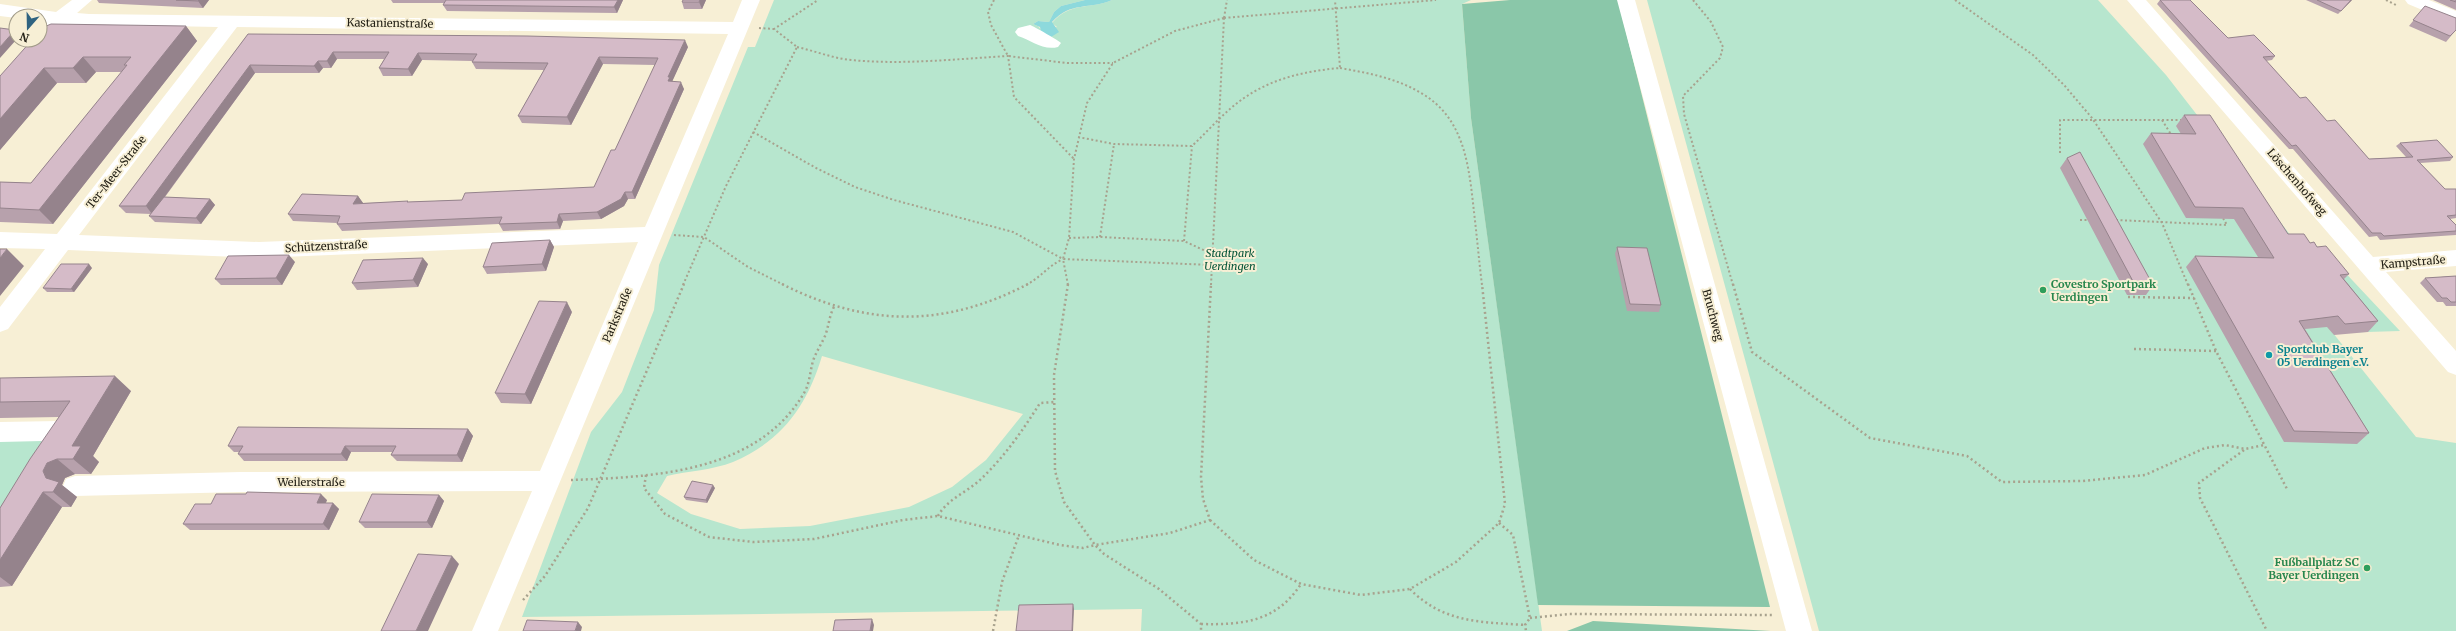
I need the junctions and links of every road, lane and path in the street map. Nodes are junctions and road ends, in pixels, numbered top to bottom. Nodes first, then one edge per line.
1 (83, 0) edge
2 (751, 0) edge
3 (818, 0) edge
4 (1226, 0) edge
5 (1335, 0) edge
6 (1436, 0) edge
7 (1626, 0) edge
8 (1693, 0) edge
9 (1955, 0) edge
10 (2136, 0) edge
11 (2414, 0) edge
12 (1336, 10) junction
13 (48, 17) edge
14 (62, 18) junction
15 (1224, 18) junction
16 (2456, 18) edge
17 (232, 22) junction
18 (48, 27) edge
19 (739, 28) junction
20 (1024, 32) dead end
21 (1052, 43) dead end
22 (796, 47) junction
23 (1340, 68) junction
24 (2092, 118) junction
25 (2161, 120) junction
26 (2191, 120) edge
27 (1220, 122) junction
28 (753, 132) junction
29 (1078, 137) junction
30 (2174, 138) edge
31 (1114, 144) junction
32 (1192, 146) junction
33 (2060, 153) dead end
34 (1074, 159) junction
35 (2223, 218) edge
36 (2080, 220) dead end
37 (2087, 220) dead end
38 (2112, 220) edge
39 (2162, 223) junction
40 (652, 234) junction
41 (704, 237) junction
42 (1100, 237) junction
43 (1069, 238) junction
44 (0, 240) edge
45 (1184, 240) junction
46 (61, 243) junction
47 (1212, 254) junction
48 (1063, 258) junction
49 (2456, 258) edge
50 (1212, 265) junction
51 (2370, 265) junction
52 (2128, 296) dead end
53 (2194, 298) junction
54 (835, 305) junction
55 (0, 323) edge
56 (2134, 349) dead end
57 (2216, 350) junction
58 (2456, 366) edge
59 (1055, 402) junction
60 (0, 432) edge
61 (2264, 445) junction
62 (2245, 450) junction
63 (41, 462) edge
64 (646, 475) junction
65 (600, 479) junction
66 (547, 481) junction
67 (75, 486) dead end
68 (2287, 490) dead end
69 (938, 516) junction
70 (1210, 520) junction
71 (1499, 523) junction
72 (1018, 535) junction
73 (1095, 545) junction
74 (1301, 584) junction
75 (1410, 589) junction
76 (498, 600) junction
77 (1530, 618) junction
78 (1797, 623) edge
79 (1201, 624) junction
80 (1525, 625) junction
81 (485, 631) edge
82 (993, 631) edge
83 (1201, 631) edge
84 (1526, 631) edge
85 (2267, 631) edge

1 - 14 street
2 - 19 street, Parkstraße
3 - 22 path
4 - 15 path
5 - 12 path
6 - 12 path
7 - 78 street, Bruchweg
8 - 62 path
9 - 24 path
10 - 51 street, Löschenhofweg
11 - 16 street
12 - 15 path
12 - 23 path
13 - 14 street, Kastanienstraße
14 - 17 street, Kastanienstraße
14 - 18 street
15 - 27 path
15 - 29 path
17 - 19 street, Kastanienstraße
17 - 46 street, Ter-Meer-Straße
19 - 40 street, Parkstraße
20 - 21 street
22 - 28 path
22 - 34 path
23 - 27 path
23 - 71 path
24 - 25 path
24 - 33 path
24 - 39 path
25 - 26 path
25 - 30 path
27 - 32 path
27 - 47 path
28 - 41 path
28 - 48 path
29 - 31 path
29 - 34 path
31 - 32 path
31 - 42 path
32 - 45 path
34 - 43 path
35 - 39 path
36 - 37 path
38 - 39 path
39 - 53 path
40 - 41 path
40 - 46 street, Schützenstraße
40 - 66 street, Parkstraße
41 - 54 path
41 - 65 path
42 - 43 path
42 - 45 path
43 - 48 path
44 - 46 street, Schützenstraße
45 - 47 path
46 - 55 street, Ter-Meer-Straße
47 - 50 path
48 - 50 path
48 - 54 path
48 - 59 path
49 - 51 street, Kampstraße
50 - 70 path
51 - 58 street, Löschenhofweg
52 - 53 path
53 - 57 path
54 - 64 path
56 - 57 path
57 - 61 path
59 - 69 path
59 - 73 path
60 - 63 street
61 - 62 path
61 - 68 path
62 - 85 path
64 - 65 path
64 - 69 path
65 - 66 path
65 - 76 path
66 - 67 street, Weilerstraße
66 - 76 street, Parkstraße
69 - 72 path
70 - 73 path
70 - 74 path
71 - 75 path
71 - 77 path
72 - 73 path
72 - 82 path
73 - 79 path
74 - 75 path
74 - 79 path
75 - 80 path
76 - 81 street, Parkstraße
77 - 78 path
77 - 80 path
79 - 83 path
80 - 84 path

